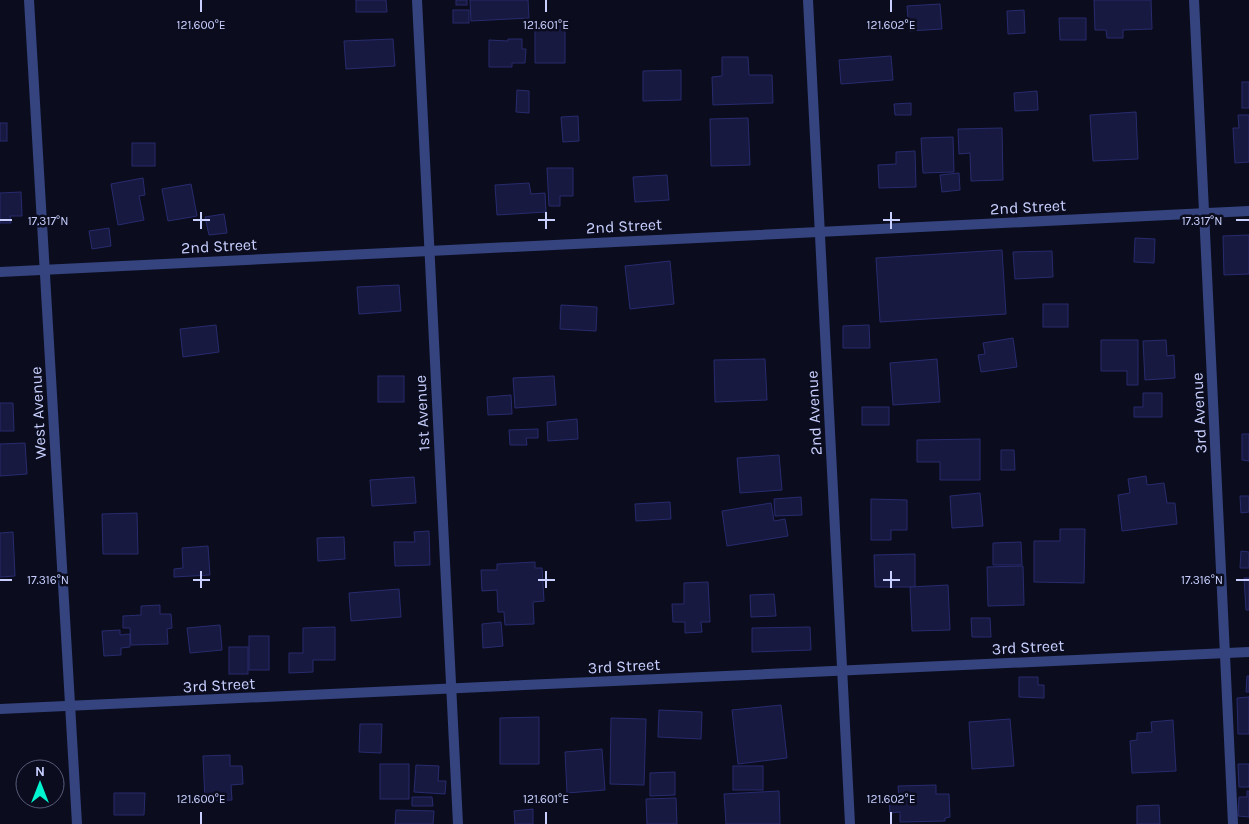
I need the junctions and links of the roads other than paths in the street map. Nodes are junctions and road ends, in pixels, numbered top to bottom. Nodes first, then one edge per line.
1 (29, 0) edge
2 (417, 0) edge
3 (808, 0) edge
4 (1194, 0) edge
5 (1249, 211) edge
6 (1204, 213) junction
7 (820, 232) junction
8 (429, 251) junction
9 (45, 270) junction
10 (0, 272) edge
11 (1249, 652) edge
12 (1225, 653) junction
13 (842, 671) junction
14 (451, 689) junction
15 (70, 707) junction
16 (0, 709) edge
17 (77, 824) edge
18 (458, 824) edge
19 (850, 824) edge
20 (1233, 824) edge

1 - 9 street, West Avenue
2 - 8 street, 1st Avenue
3 - 7 street, 2nd Avenue
4 - 6 street, 3rd Avenue
5 - 6 street, 2nd Street
6 - 7 street, 2nd Street
6 - 12 street, 3rd Avenue
7 - 8 street, 2nd Street
7 - 13 street, 2nd Avenue
8 - 9 street, 2nd Street
8 - 14 street, 1st Avenue
9 - 10 street, 2nd Street
9 - 15 street, West Avenue
11 - 12 street, 3rd Street
12 - 13 street, 3rd Street
12 - 20 street, 3rd Avenue
13 - 14 street, 3rd Street
13 - 19 street, 2nd Avenue
14 - 15 street, 3rd Street
14 - 18 street, 1st Avenue
15 - 16 street, 3rd Street
15 - 17 street, West Avenue

